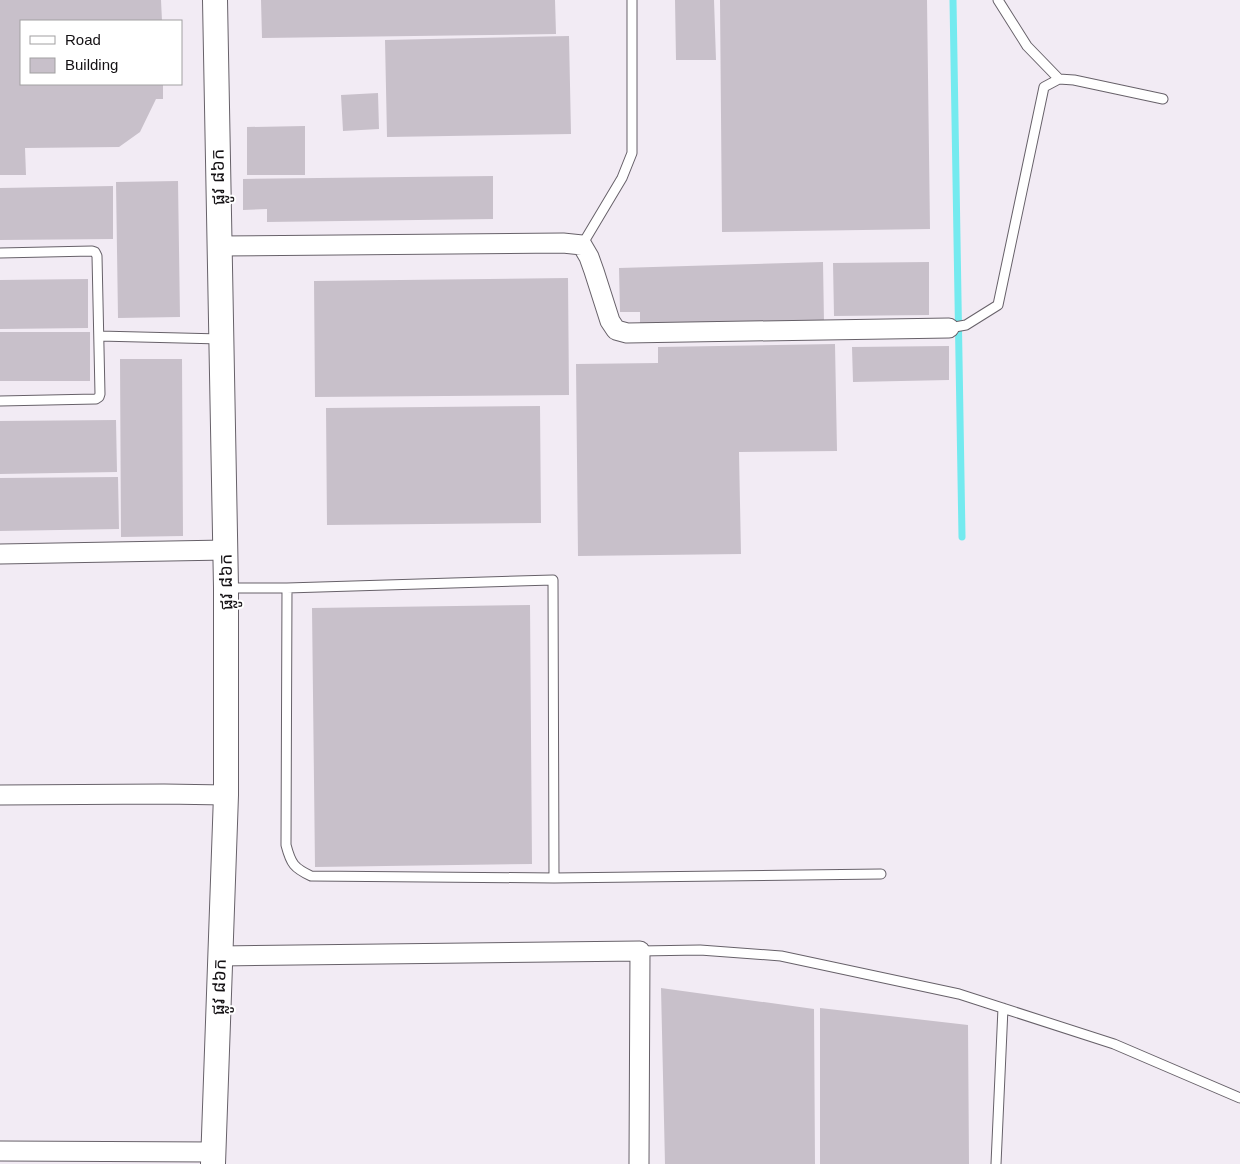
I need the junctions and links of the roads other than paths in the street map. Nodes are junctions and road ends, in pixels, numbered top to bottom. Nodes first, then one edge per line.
1 (214, 0) edge
2 (632, 0) edge
3 (998, 0) edge
4 (1060, 79) junction
5 (1162, 99) dead end
6 (220, 246) junction
7 (582, 246) junction
8 (0, 253) edge
9 (957, 326) joint
10 (98, 336) junction
11 (221, 338) junction
12 (0, 401) edge
13 (226, 550) junction
14 (0, 554) edge
15 (226, 588) junction
16 (287, 588) junction
17 (0, 795) edge
18 (226, 795) junction
19 (881, 874) dead end
20 (554, 878) junction
21 (640, 951) junction
22 (220, 956) junction
23 (1003, 1008) junction
24 (1240, 1098) edge
25 (0, 1151) edge
26 (213, 1158) edge
27 (639, 1164) edge
28 (996, 1164) edge

1 - 6 street, ផ្លូវ ៨៦ក
2 - 7 lane
3 - 4 lane
4 - 5 lane
4 - 9 lane
6 - 7 street
6 - 11 street, ផ្លូវ ៨៦ក
7 - 9 street
8 - 10 lane
10 - 11 lane
10 - 12 lane
11 - 13 street, ផ្លូវ ៨៦ក
13 - 14 street
13 - 15 street, ផ្លូវ ៨៦ក
15 - 16 lane
15 - 18 street, ផ្លូវ ៨៦ក
16 - 20 lane
16 - 20 lane
17 - 18 street
18 - 22 street, ផ្លូវ ៨៦ក
19 - 20 lane
21 - 22 street
21 - 23 lane
21 - 27 street
22 - 26 street, ផ្លូវ ៨៦ក
23 - 24 lane
23 - 28 lane
25 - 26 street

